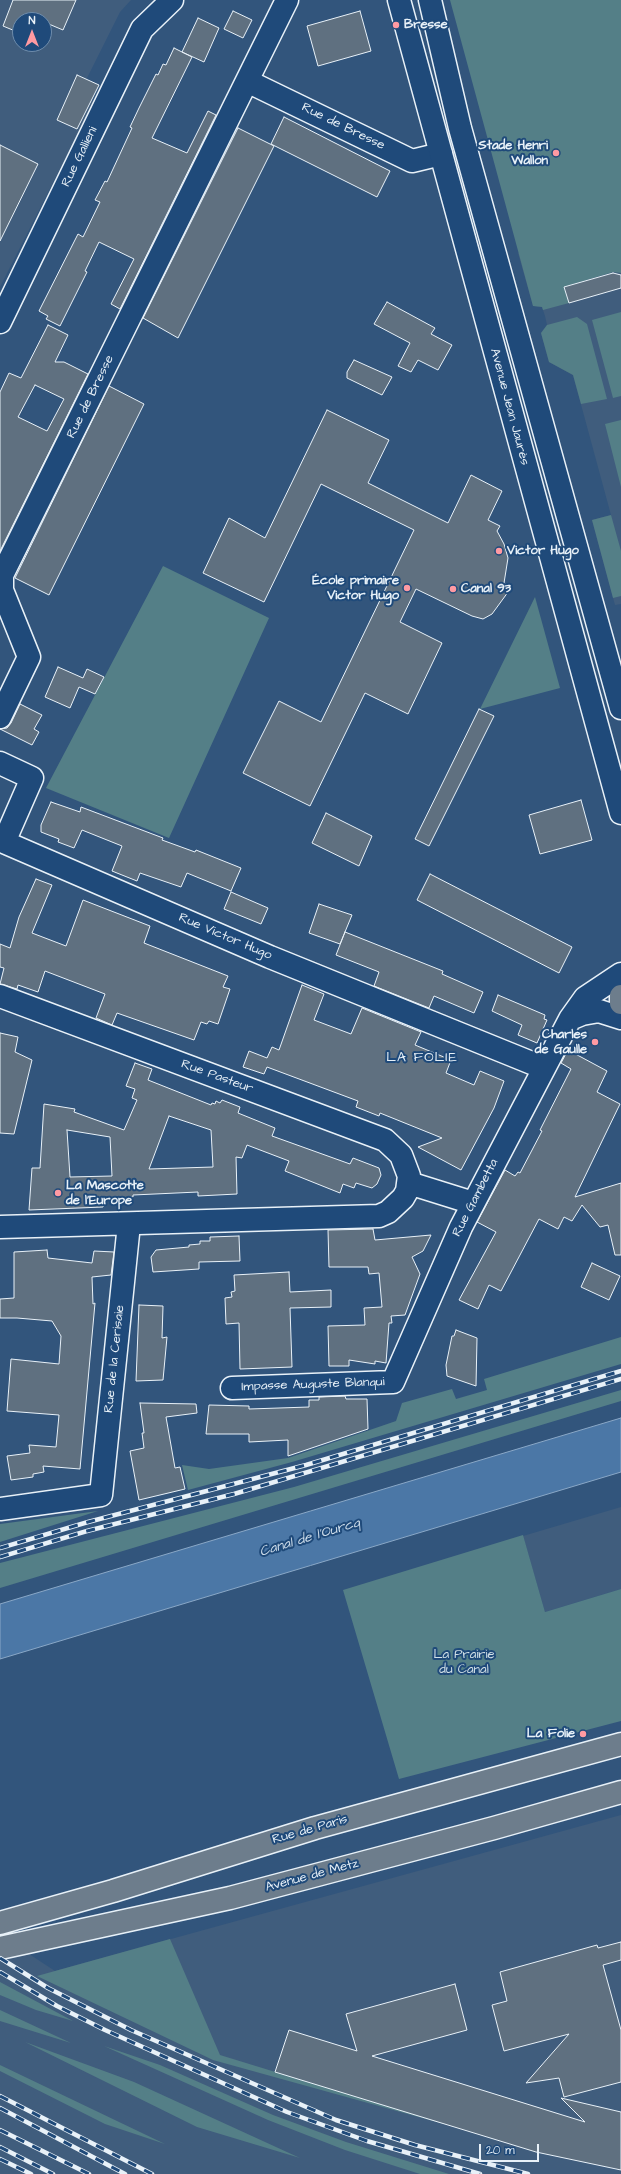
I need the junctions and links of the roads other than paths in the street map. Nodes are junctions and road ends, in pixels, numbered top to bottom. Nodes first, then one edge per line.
1 (172, 0) edge
2 (287, 0) edge
3 (399, 0) edge
4 (430, 0) edge
5 (247, 81) junction
6 (441, 154) junction
7 (0, 322) edge
8 (621, 708) edge
9 (0, 717) edge
10 (0, 763) edge
11 (621, 813) edge
12 (621, 974) edge
13 (0, 996) edge
14 (621, 996) edge
15 (621, 1003) edge
16 (621, 1018) edge
17 (570, 1019) junction
18 (544, 1068) junction
19 (409, 1183) junction
20 (473, 1203) junction
21 (129, 1224) junction
22 (0, 1227) edge
23 (393, 1382) joint
24 (232, 1388) dead end
25 (0, 1510) edge
26 (621, 1744) edge
27 (621, 1792) edge
28 (0, 1923) edge
29 (3, 1947) edge

1 - 7 street, Rue Gallieni
2 - 5 street, Rue de Bresse
3 - 6 street, Avenue Jean Jaurès
4 - 8 street, Avenue Jean Jaurès
5 - 6 street, Rue de Bresse
5 - 9 street, Rue de Bresse
6 - 11 street, Avenue Jean Jaurès
10 - 18 street, Rue Victor Hugo
12 - 17 street
13 - 19 street, Rue Pasteur
14 - 15 main road
16 - 17 street
17 - 18 street, Rue Gambetta
18 - 20 street, Rue Gambetta
19 - 20 street
19 - 21 street
20 - 23 street, Rue Gambetta
21 - 22 street
21 - 25 street, Rue de la Cerisaie
23 - 24 street, Impasse Auguste Blanqui
26 - 28 main road, Rue de Paris
27 - 29 main road, Avenue de Metz

